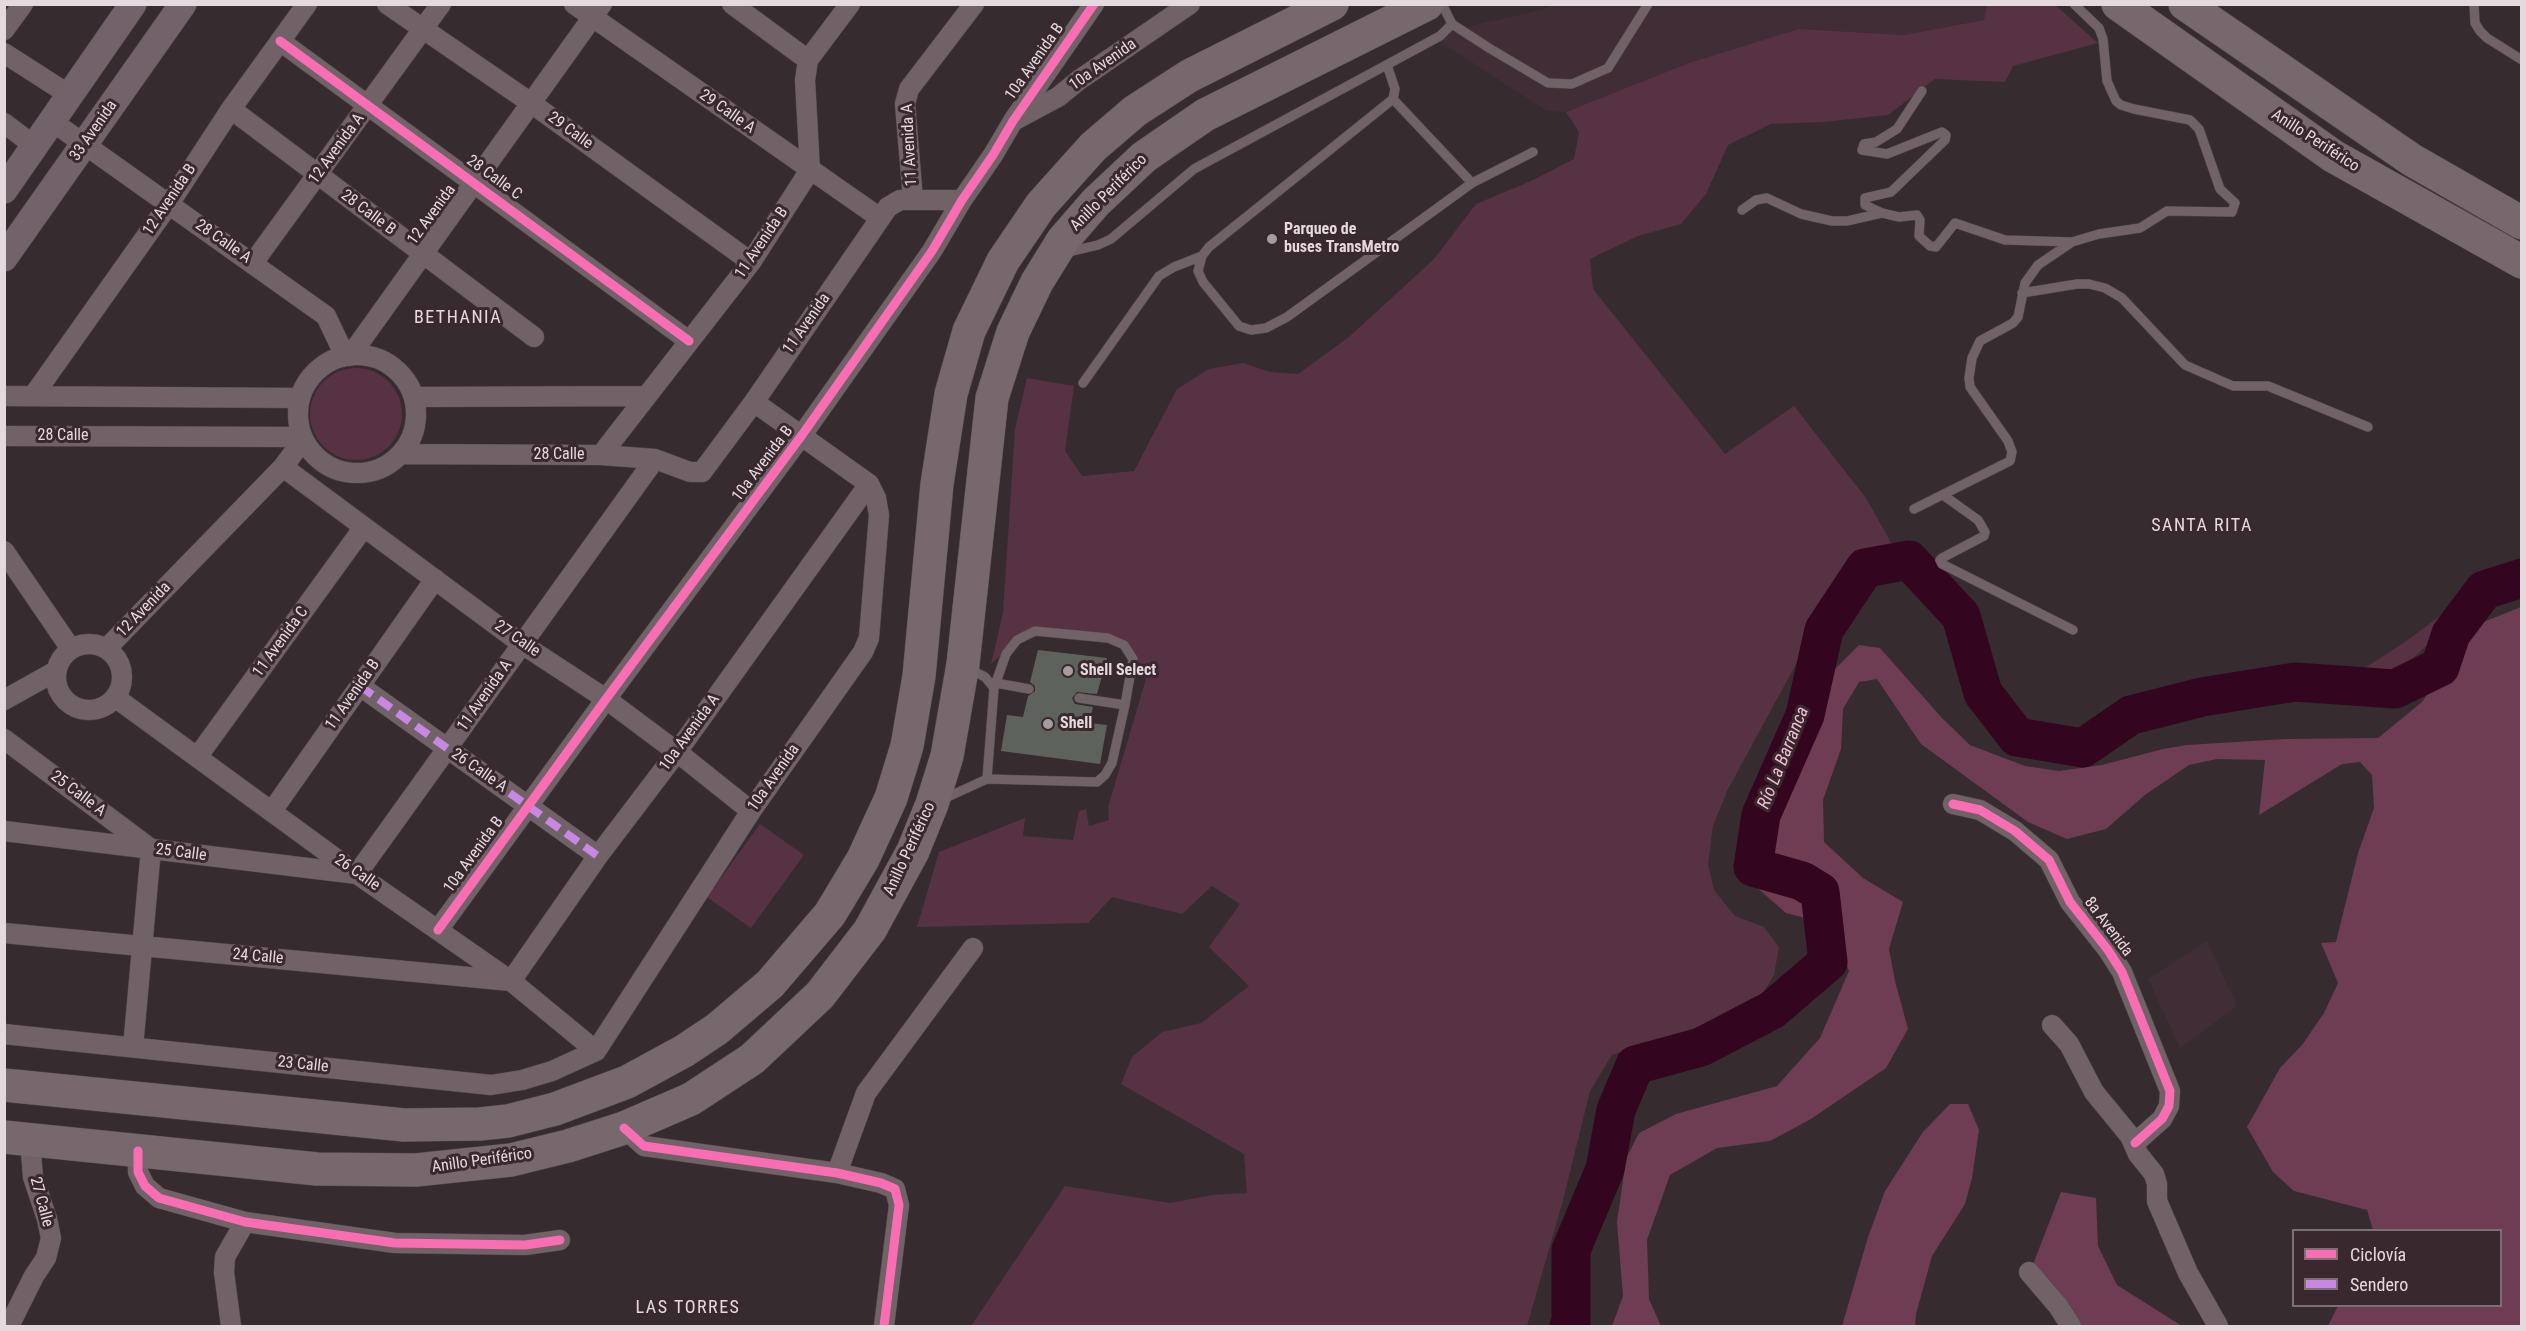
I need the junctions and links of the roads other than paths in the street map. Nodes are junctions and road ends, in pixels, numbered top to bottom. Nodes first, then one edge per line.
1 (132, 4) edge
2 (183, 4) edge
3 (307, 4) edge
4 (387, 4) edge
5 (441, 4) edge
6 (574, 4) edge
7 (732, 4) edge
8 (850, 4) edge
9 (974, 4) edge
10 (1094, 4) edge
11 (1190, 4) edge
12 (1332, 4) edge
13 (1426, 4) edge
14 (1442, 4) edge
15 (1648, 4) edge
16 (2074, 4) edge
17 (2118, 4) edge
18 (2185, 4) edge
19 (2474, 4) edge
20 (21, 5) edge
21 (597, 11) edge
22 (1452, 24) junction
23 (4, 30) edge
24 (422, 30) junction
25 (280, 41) junction
26 (5, 54) edge
27 (808, 60) junction
28 (2522, 60) edge
29 (1387, 65) junction
30 (1922, 91) dead end
31 (71, 96) junction
32 (1393, 99) junction
33 (531, 103) junction
34 (369, 105) junction
35 (231, 110) junction
36 (1013, 121) junction
37 (53, 122) junction
38 (4, 123) edge
39 (85, 144) junction
40 (36, 147) junction
41 (1533, 152) dead end
42 (810, 170) junction
43 (317, 176) junction
44 (474, 182) junction
45 (1472, 183) junction
46 (4, 190) edge
47 (913, 199) junction
48 (962, 200) junction
49 (169, 204) junction
50 (1742, 210) dead end
51 (1882, 213) junction
52 (880, 218) junction
53 (2522, 224) edge
54 (2072, 242) junction
55 (423, 254) junction
56 (1053, 256) junction
57 (1202, 256) junction
58 (4, 258) edge
59 (751, 262) junction
60 (2522, 262) edge
61 (253, 263) junction
62 (2022, 293) junction
63 (534, 337) dead end
64 (689, 341) junction
65 (348, 356) junction
66 (1083, 383) dead end
67 (4, 396) edge
68 (33, 396) junction
69 (647, 396) junction
70 (414, 398) junction
71 (299, 399) junction
72 (754, 402) junction
73 (2368, 427) dead end
74 (802, 435) junction
75 (4, 436) edge
76 (302, 439) junction
77 (401, 454) junction
78 (601, 455) junction
79 (655, 459) junction
80 (710, 462) joint
81 (282, 467) junction
82 (346, 473) junction
83 (869, 484) junction
84 (1943, 495) junction
85 (335, 505) junction
86 (1914, 509) dead end
87 (364, 527) junction
88 (4, 551) edge
89 (10, 573) edge
90 (435, 579) junction
91 (2073, 630) dead end
92 (522, 644) junction
93 (107, 648) junction
94 (71, 649) junction
95 (963, 664) junction
96 (56, 671) junction
97 (995, 685) junction
98 (360, 686) junction
99 (1029, 689) dead end
100 (116, 698) junction
101 (1079, 698) dead end
102 (606, 699) junction
103 (4, 700) edge
104 (1125, 705) junction
105 (4, 739) edge
106 (447, 749) junction
107 (677, 752) junction
108 (198, 756) junction
109 (987, 779) junction
110 (932, 804) junction
111 (1953, 804) dead end
112 (528, 806) junction
113 (272, 811) junction
114 (751, 812) junction
115 (4, 831) edge
116 (152, 849) junction
117 (598, 855) junction
118 (357, 874) junction
119 (438, 930) junction
120 (4, 933) edge
121 (142, 946) junction
122 (973, 948) dead end
123 (511, 981) junction
124 (2052, 1025) dead end
125 (4, 1034) edge
126 (133, 1047) junction
127 (596, 1051) junction
128 (4, 1085) edge
129 (624, 1128) junction
130 (17, 1138) edge
131 (2135, 1143) junction
132 (138, 1151) junction
133 (837, 1173) junction
134 (245, 1222) junction
135 (560, 1240) dead end
136 (2029, 1272) dead end
137 (9, 1326) edge
138 (231, 1326) edge
139 (884, 1326) edge
140 (2071, 1326) edge
141 (2218, 1326) edge

1 - 31 street
2 - 39 street, 33 Avenida
3 - 25 street, 12 Avenida B
4 - 24 street, 29 Calle
5 - 24 street, 12 Avenida A
6 - 21 street, 29 Calle A
7 - 27 street
8 - 27 street
9 - 47 street, 11 Avenida A
10 - 36 street, 10a Avenida B
11 - 36 street, 10a Avenida
12 - 128 highway
13 - 56 highway, Anillo Periférico
14 - 22 lane
15 - 22 lane
16 - 54 lane
17 - 60 highway, Anillo Periférico
18 - 53 highway
19 - 28 lane
20 - 23 street
21 - 33 street, 12 Avenida
21 - 42 street, 29 Calle A
22 - 29 lane
24 - 33 street, 29 Calle
24 - 34 street, 12 Avenida A
25 - 34 street, 28 Calle C
25 - 35 street, 12 Avenida B
26 - 31 street
27 - 42 street
29 - 32 lane
29 - 56 lane
30 - 51 lane
31 - 37 street
32 - 45 lane
32 - 57 lane
33 - 44 street, 12 Avenida
33 - 59 street, 29 Calle
34 - 43 street, 12 Avenida A
34 - 44 street, 28 Calle C
35 - 43 street, 28 Calle B
35 - 49 street, 12 Avenida B
36 - 48 street, 10a Avenida B
37 - 39 street, 28 Calle A
37 - 40 street
38 - 40 street
39 - 49 street, 28 Calle A
39 - 58 street, 33 Avenida
40 - 46 street
41 - 45 lane
42 - 52 street, 29 Calle A
42 - 59 street, 11 Avenida B
43 - 55 street, 28 Calle B
43 - 61 street, 12 Avenida A
44 - 55 street, 12 Avenida
44 - 64 street, 28 Calle C
45 - 57 lane
47 - 48 street
47 - 52 street, 11 Avenida
48 - 74 street, 10a Avenida B
49 - 61 street, 28 Calle A
49 - 68 street, 12 Avenida B
50 - 51 lane
51 - 54 lane
52 - 72 street, 11 Avenida
54 - 62 lane
55 - 63 street, 28 Calle B
55 - 65 street, 12 Avenida
56 - 95 highway, Anillo Periférico
57 - 66 lane
59 - 64 street, 11 Avenida B
61 - 65 street, 28 Calle A
62 - 73 lane
62 - 84 lane
64 - 69 street, 11 Avenida B
65 - 70 street
65 - 71 street
67 - 68 street
68 - 71 street
69 - 70 street
69 - 78 street, 11 Avenida B
70 - 77 street
71 - 76 street
72 - 74 street
72 - 80 street, 11 Avenida
74 - 83 street
74 - 102 street, 10a Avenida B
75 - 76 street, 28 Calle
76 - 81 street, 12 Avenida
76 - 82 street
77 - 78 street, 28 Calle
77 - 82 street
78 - 79 street, 28 Calle
79 - 80 street, 28 Calle
79 - 92 street, 11 Avenida A
81 - 85 street, 27 Calle
81 - 93 street, 12 Avenida
82 - 85 street
83 - 107 street, 10a Avenida A
83 - 114 street, 10a Avenida
84 - 86 lane
84 - 91 lane
85 - 87 street, 27 Calle
87 - 90 street, 27 Calle
87 - 108 street, 11 Avenida C
88 - 89 street
89 - 94 street
90 - 92 street, 27 Calle
90 - 98 street, 11 Avenida B
92 - 102 street, 27 Calle
92 - 106 street, 11 Avenida A
93 - 94 street
93 - 100 street
94 - 96 street
95 - 97 lane
95 - 110 highway, Anillo Periférico
96 - 100 street
96 - 103 street
97 - 99 lane
97 - 104 lane
97 - 109 lane
98 - 106 street, 26 Calle A
98 - 113 street, 11 Avenida B
100 - 108 street, 26 Calle
101 - 104 lane
102 - 107 street, 27 Calle
102 - 112 street, 10a Avenida B
104 - 109 lane
105 - 116 street, 25 Calle A
106 - 112 street, 26 Calle A
106 - 118 street, 11 Avenida A
107 - 114 street, 27 Calle
107 - 117 street, 10a Avenida A
108 - 113 street, 26 Calle
109 - 110 lane
110 - 129 highway, Anillo Periférico
111 - 131 street, 8a Avenida
112 - 117 street, 26 Calle A
112 - 119 street, 10a Avenida B
113 - 118 street, 26 Calle
114 - 127 street, 10a Avenida
115 - 116 street, 25 Calle
116 - 118 street, 25 Calle
116 - 121 street
117 - 123 street, 10a Avenida A
118 - 119 street, 26 Calle
119 - 123 street, 26 Calle
120 - 121 street, 24 Calle
121 - 123 street, 24 Calle
121 - 126 street
122 - 133 street
123 - 127 street, 26 Calle
124 - 131 street
125 - 126 street, 23 Calle
126 - 127 street, 23 Calle
129 - 132 highway, Anillo Periférico
129 - 133 street
130 - 132 highway, Anillo Periférico
130 - 137 street, 27 Calle
131 - 141 street
132 - 134 street
133 - 139 street
134 - 135 street
134 - 138 street
136 - 140 street

